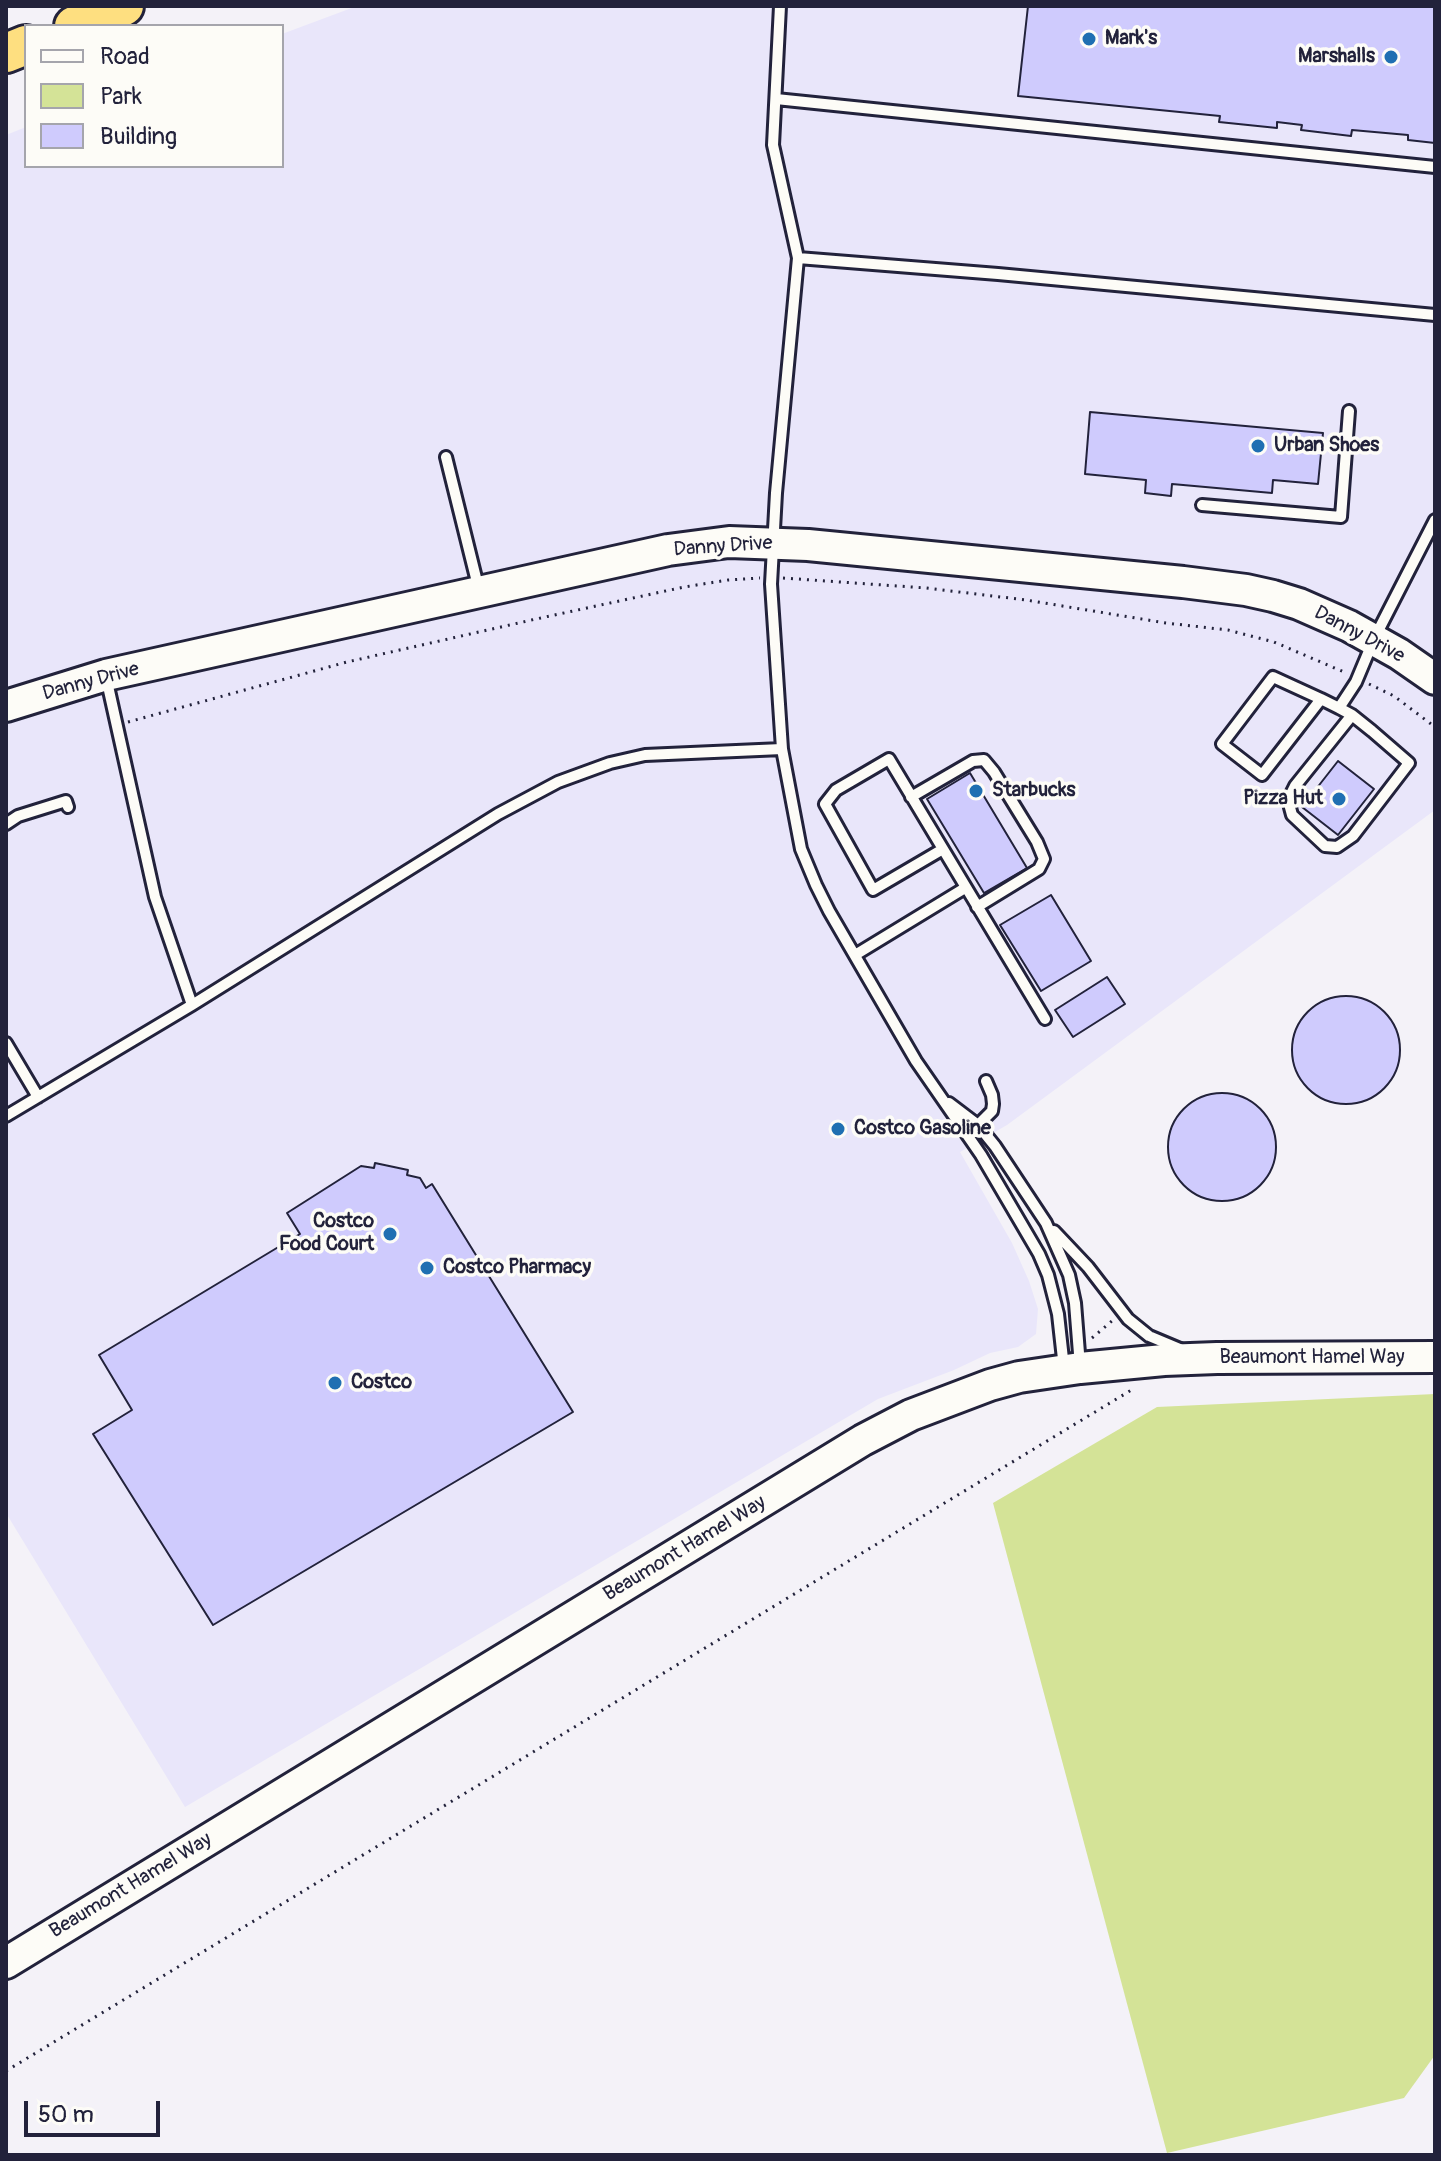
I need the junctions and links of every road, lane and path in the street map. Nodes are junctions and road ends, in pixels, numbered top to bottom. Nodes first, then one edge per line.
1 (124, 6) edge
2 (780, 6) edge
3 (79, 24) edge
4 (776, 99) junction
5 (1435, 167) edge
6 (798, 258) junction
7 (1435, 315) edge
8 (1349, 411) dead end
9 (446, 457) dead end
10 (1202, 505) dead end
11 (1435, 520) edge
12 (773, 543) junction
13 (749, 578) dead end
14 (807, 579) dead end
15 (479, 592) junction
16 (1374, 639) junction
17 (1338, 669) dead end
18 (106, 675) junction
19 (1435, 679) edge
20 (1394, 696) dead end
21 (1321, 699) junction
22 (6, 706) edge
23 (1339, 708) junction
24 (1352, 715) junction
25 (117, 725) junction
26 (1435, 727) edge
27 (782, 749) junction
28 (911, 797) junction
29 (68, 807) dead end
30 (6, 824) edge
31 (943, 849) junction
32 (965, 888) junction
33 (977, 907) junction
34 (855, 955) junction
35 (192, 1005) junction
36 (1045, 1019) dead end
37 (6, 1043) edge
38 (986, 1081) dead end
39 (38, 1097) junction
40 (941, 1097) junction
41 (6, 1116) edge
42 (978, 1125) junction
43 (1046, 1223) junction
44 (1113, 1320) dead end
45 (1435, 1357) edge
46 (1217, 1358) junction
47 (1077, 1359) junction
48 (1139, 1386) dead end
49 (6, 1963) edge
50 (6, 2071) edge

1 - 3 highway
2 - 4 lane
4 - 5 lane
4 - 6 lane
6 - 7 lane
6 - 12 lane
8 - 10 lane
9 - 15 lane
11 - 16 lane
12 - 15 main road, Danny Drive
12 - 16 main road, Danny Drive
12 - 27 lane
13 - 25 path
14 - 17 path
15 - 18 main road, Danny Drive
16 - 19 main road, Danny Drive
16 - 23 lane
18 - 22 main road, Danny Drive
18 - 25 lane
20 - 26 path
21 - 21 lane
21 - 23 lane
23 - 24 lane
24 - 24 lane
25 - 35 lane
27 - 34 lane
27 - 35 lane
28 - 31 lane
28 - 31 lane
28 - 33 lane
29 - 30 lane
31 - 32 lane
32 - 33 lane
32 - 34 lane
33 - 36 lane
34 - 40 lane
35 - 39 lane
37 - 39 lane
38 - 42 lane
39 - 41 lane
40 - 42 lane
40 - 47 lane
42 - 43 lane
43 - 46 lane
43 - 47 lane
44 - 47 path
45 - 46 main road, Beaumont Hamel Way
46 - 47 main road, Beaumont Hamel Way
47 - 49 main road, Beaumont Hamel Way
48 - 50 path

